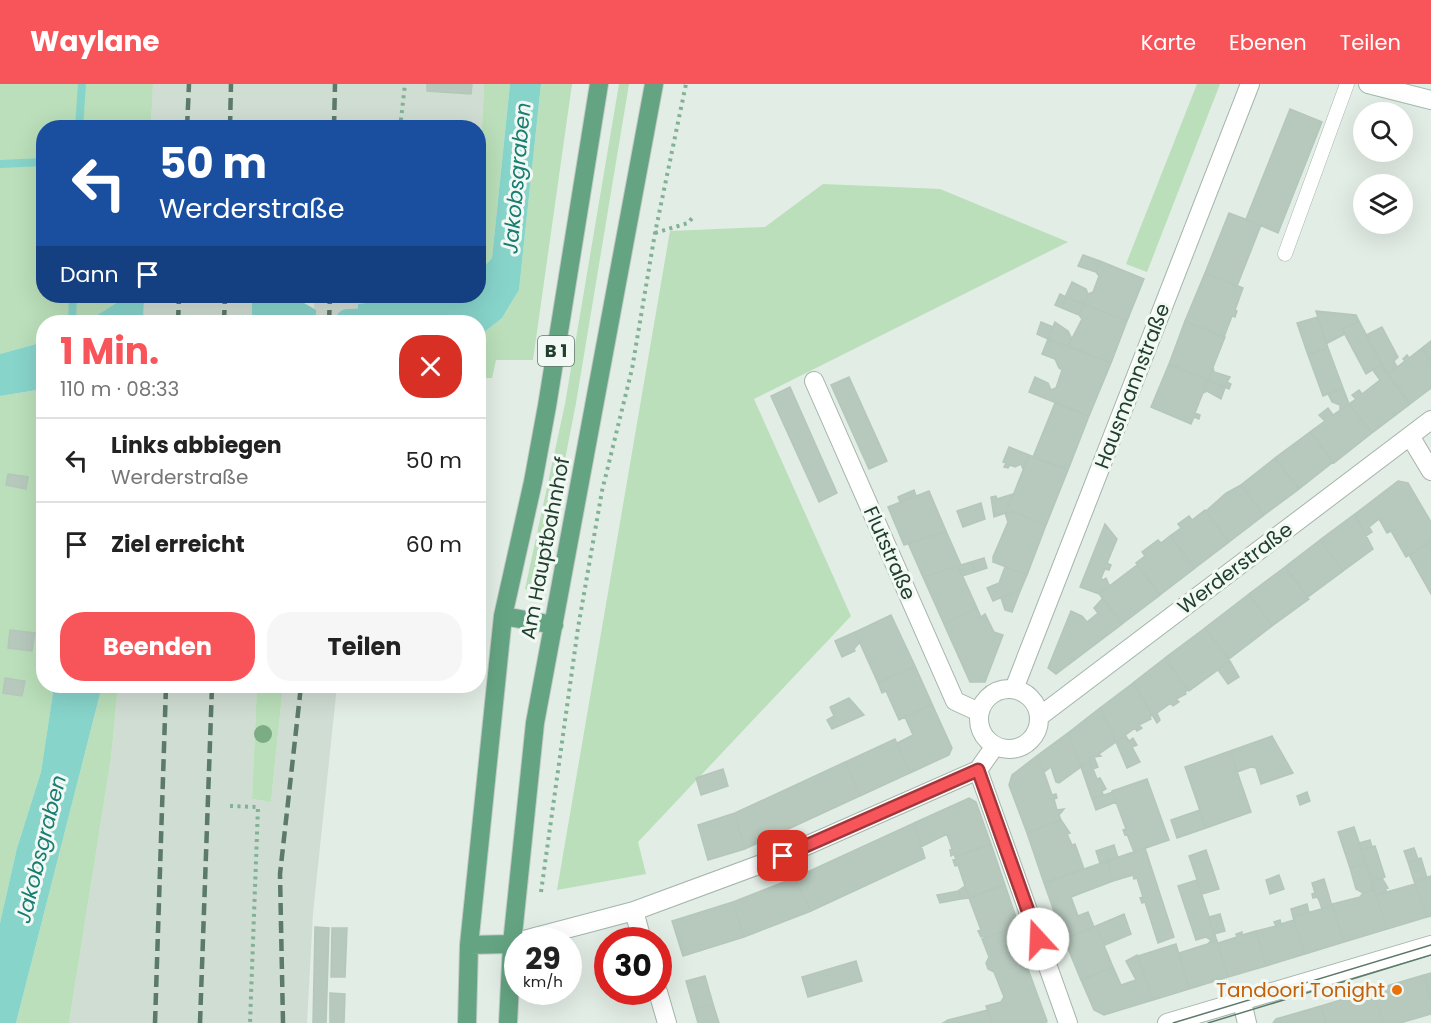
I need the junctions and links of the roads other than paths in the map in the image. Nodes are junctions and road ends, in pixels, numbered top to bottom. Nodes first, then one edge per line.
1 (599, 84) edge
2 (654, 84) edge
3 (1250, 84) edge
4 (1347, 84) edge
5 (1368, 84) edge
6 (1431, 100) edge
7 (1285, 254) dead end
8 (814, 381) dead end
9 (1431, 420) edge
10 (1410, 436) junction
11 (1431, 471) edge
12 (503, 616) junction
13 (554, 625) junction
14 (1014, 689) junction
15 (979, 712) junction
16 (1040, 716) junction
17 (995, 746) junction
18 (978, 770) junction
19 (633, 911) junction
20 (519, 927) edge
21 (574, 927) edge
22 (638, 927) edge
23 (504, 943) edge
24 (469, 945) junction
25 (1431, 945) edge
26 (1242, 1002) junction
27 (510, 1005) edge
28 (662, 1005) edge
29 (467, 1023) edge
30 (508, 1023) edge
31 (667, 1023) edge
32 (1068, 1023) edge
33 (1167, 1023) edge
34 (1247, 1023) edge

1 - 12 main road, Am Hauptbahnhof / B 1
2 - 13 main road, Am Hauptbahnhof / B 1
3 - 14 street, Hausmannstraße
4 - 7 lane
5 - 6 street
8 - 15 street, Flutstraße
9 - 10 street, Werderstraße
10 - 11 street
10 - 16 street, Werderstraße
12 - 13 main road
12 - 24 main road, Am Hauptbahnhof / B 1
13 - 20 main road, Am Hauptbahnhof / B 1
14 - 15 street
14 - 16 street
15 - 17 street
16 - 17 street, Werderstraße
17 - 18 street
18 - 19 street
18 - 32 street
19 - 21 street
19 - 22 street
23 - 24 main road
24 - 29 main road, Am Hauptbahnhof / B 1
25 - 26 street
26 - 33 street
26 - 34 street
27 - 30 main road, Am Hauptbahnhof / B 1
28 - 31 street

